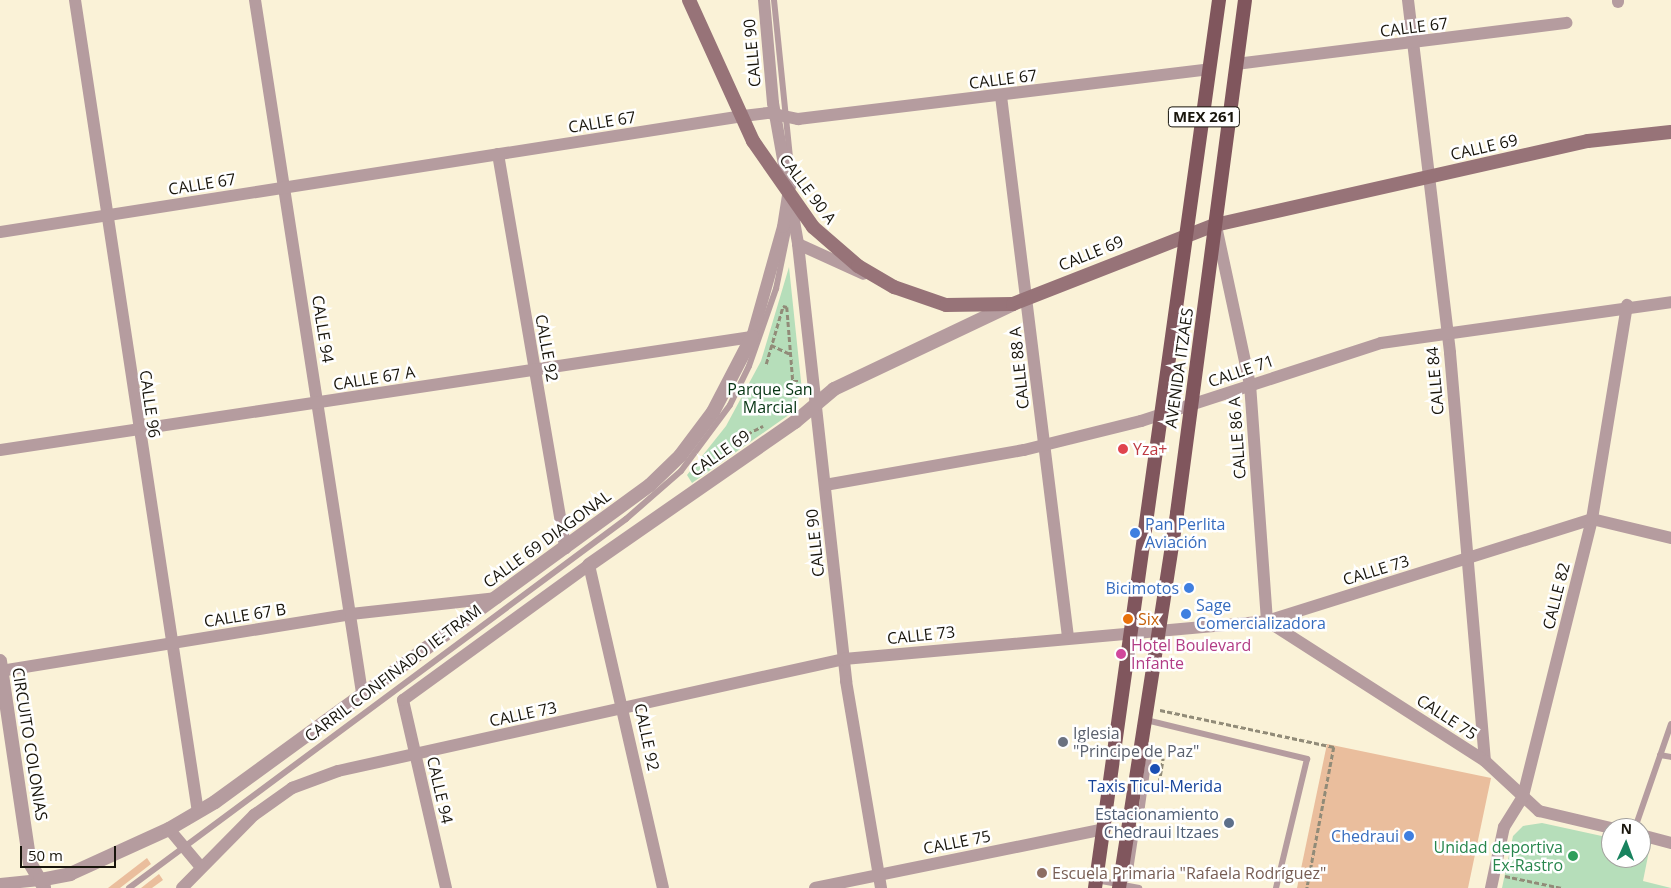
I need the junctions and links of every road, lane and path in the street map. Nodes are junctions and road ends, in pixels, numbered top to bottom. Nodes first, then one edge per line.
1 (74, 0) edge
2 (255, 0) edge
3 (689, 0) edge
4 (764, 0) edge
5 (774, 0) edge
6 (1219, 0) edge
7 (1245, 0) edge
8 (1408, 0) edge
9 (1566, 23) dead end
10 (1413, 44) junction
11 (1236, 64) junction
12 (1210, 69) junction
13 (1001, 96) junction
14 (776, 111) junction
15 (742, 116) junction
16 (1671, 132) edge
17 (498, 154) junction
18 (1430, 177) junction
19 (284, 187) junction
20 (791, 202) junction
21 (108, 215) junction
22 (1215, 225) junction
23 (0, 232) edge
24 (1188, 234) junction
25 (798, 244) junction
26 (894, 287) junction
27 (1027, 298) junction
28 (1671, 302) edge
29 (1013, 304) junction
30 (1627, 306) junction
31 (1447, 331) junction
32 (752, 337) junction
33 (771, 345) junction
34 (791, 354) junction
35 (766, 364) dead end
36 (535, 370) junction
37 (804, 380) dead end
38 (1250, 384) junction
39 (319, 403) junction
40 (1191, 405) junction
41 (816, 406) junction
42 (1163, 414) junction
43 (763, 426) dead end
44 (137, 430) junction
45 (747, 434) dead end
46 (1043, 446) junction
47 (0, 450) edge
48 (825, 485) junction
49 (1592, 519) junction
50 (1671, 538) edge
51 (565, 548) junction
52 (1466, 559) junction
53 (589, 565) junction
54 (497, 598) junction
55 (351, 614) junction
56 (1267, 621) junction
57 (1158, 630) junction
58 (1133, 633) junction
59 (1068, 637) junction
60 (170, 643) junction
61 (844, 659) junction
62 (0, 668) edge
63 (362, 693) junction
64 (624, 709) junction
65 (1155, 709) dead end
66 (1144, 720) junction
67 (1671, 724) edge
68 (415, 754) junction
69 (1660, 755) junction
70 (1154, 757) dead end
71 (1671, 757) edge
72 (1485, 761) junction
73 (1150, 782) dead end
74 (1522, 796) junction
75 (198, 812) junction
76 (1639, 818) edge
77 (1601, 826) edge
78 (169, 829) junction
79 (1105, 829) junction
80 (1651, 838) edge
81 (1671, 843) edge
82 (184, 846) junction
83 (200, 866) junction
84 (880, 874) junction
85 (1502, 876) dead end
86 (0, 884) edge
87 (43, 884) edge
88 (1095, 884) edge
89 (1119, 886) edge
90 (129, 888) edge
91 (182, 888) edge
92 (446, 888) edge
93 (663, 888) edge
94 (814, 888) edge
95 (881, 888) edge
96 (1139, 888) edge
97 (1276, 888) edge
98 (1307, 888) edge
99 (1491, 888) edge
100 (1562, 888) edge

1 - 21 street, CALLE 96
2 - 19 street, CALLE 94
3 - 15 main road, CALLE 90 A
4 - 14 street, CALLE 90
5 - 14 lane
6 - 12 main road, AVENIDA ITZAES / MEX 261
7 - 11 main road, AVENIDA ITZAES / MEX 261
8 - 10 street, CALLE 84
9 - 10 street, CALLE 67
10 - 11 street, CALLE 67
10 - 18 street, CALLE 84
11 - 22 main road, AVENIDA ITZAES / MEX 261
12 - 13 street, CALLE 67
12 - 24 main road, AVENIDA ITZAES / MEX 261
13 - 14 street, CALLE 67
13 - 27 street, CALLE 88 A
14 - 15 street, CALLE 67
14 - 20 street, CALLE 90
15 - 17 street, CALLE 67
15 - 20 main road, CALLE 90 A
16 - 18 main road, CALLE 69
17 - 19 street, CALLE 67
17 - 36 street, CALLE 92
18 - 22 main road, CALLE 69
18 - 31 street, CALLE 84
19 - 21 street, CALLE 67
19 - 39 street, CALLE 94
20 - 25 street, CALLE 90
20 - 26 main road, CALLE 90 A
20 - 32 street, CALLE 69 DIAGONAL
20 - 82 lane, CARRIL CONFINADO IE-TRAM
21 - 23 street, CALLE 67
21 - 44 street, CALLE 96
22 - 24 main road, CALLE 69
22 - 38 street, CALLE 86 A
22 - 40 main road, AVENIDA ITZAES / MEX 261
24 - 27 main road, CALLE 69
24 - 42 main road, AVENIDA ITZAES / MEX 261
25 - 26 street
25 - 41 street, CALLE 90
26 - 29 main road, CALLE 90 A
27 - 29 main road, CALLE 69
27 - 46 street, CALLE 88 A
28 - 30 street, CALLE 71
29 - 41 street, CALLE 69
30 - 31 street, CALLE 71
30 - 49 street, CALLE 82
31 - 38 street, CALLE 71
31 - 52 street, CALLE 84
32 - 36 street, CALLE 67 A
32 - 51 street, CALLE 69 DIAGONAL
33 - 34 path
33 - 34 path
33 - 35 path
34 - 37 path
36 - 39 street, CALLE 67 A
36 - 51 street, CALLE 92
38 - 40 street, CALLE 71
38 - 56 street, CALLE 86 A
39 - 44 street, CALLE 67 A
39 - 55 street, CALLE 94
40 - 42 street, CALLE 71
40 - 57 main road, AVENIDA ITZAES / MEX 261
41 - 48 street, CALLE 90
41 - 53 street, CALLE 69
42 - 46 street, CALLE 71
42 - 58 main road, AVENIDA ITZAES / MEX 261
43 - 45 path
44 - 47 street, CALLE 67 A
44 - 60 street, CALLE 96
46 - 48 street, CALLE 71
46 - 59 street, CALLE 88 A
48 - 61 street, CALLE 90
49 - 50 street
49 - 52 street, CALLE 73
49 - 74 street, CALLE 82
51 - 54 street, CALLE 69 DIAGONAL
52 - 56 street, CALLE 73
52 - 72 street, CALLE 84
53 - 64 street, CALLE 92
53 - 68 street, CALLE 94
54 - 55 street, CALLE 67 B
54 - 63 street, CALLE 69 DIAGONAL
55 - 60 street, CALLE 67 B
55 - 63 street, CALLE 94
56 - 57 street, CALLE 73
56 - 72 street, CALLE 75
57 - 58 street, CALLE 73
57 - 66 main road, AVENIDA ITZAES / MEX 261
58 - 59 street, CALLE 73
58 - 79 main road, AVENIDA ITZAES / MEX 261
59 - 61 street, CALLE 73
60 - 62 street, CALLE 67 B
60 - 75 street, CALLE 96
61 - 64 street, CALLE 73
61 - 84 street, CALLE 90
62 - 87 street, CIRCUITO COLONIAS
63 - 75 street, CALLE 69 DIAGONAL
64 - 68 street, CALLE 73
64 - 93 street, CALLE 92
65 - 98 path
66 - 89 main road, AVENIDA ITZAES / MEX 261
66 - 97 lane
67 - 69 lane
68 - 83 street, CALLE 73
68 - 92 street, CALLE 94
69 - 71 lane
69 - 76 lane
70 - 73 path
72 - 74 street, CALLE 75
74 - 77 street, CALLE 75
74 - 99 street, CALLE 82
75 - 78 street, CALLE 69 DIAGONAL
78 - 82 street
78 - 87 street, CALLE 69 DIAGONAL
79 - 84 street, CALLE 75
79 - 88 main road, AVENIDA ITZAES / MEX 261
80 - 81 street
82 - 83 street
82 - 90 lane, CARRIL CONFINADO IE-TRAM
83 - 91 street, CALLE 73
84 - 94 street, CALLE 75
84 - 95 street, CALLE 90
85 - 100 path
86 - 87 street
88 - 89 lane
89 - 96 lane

